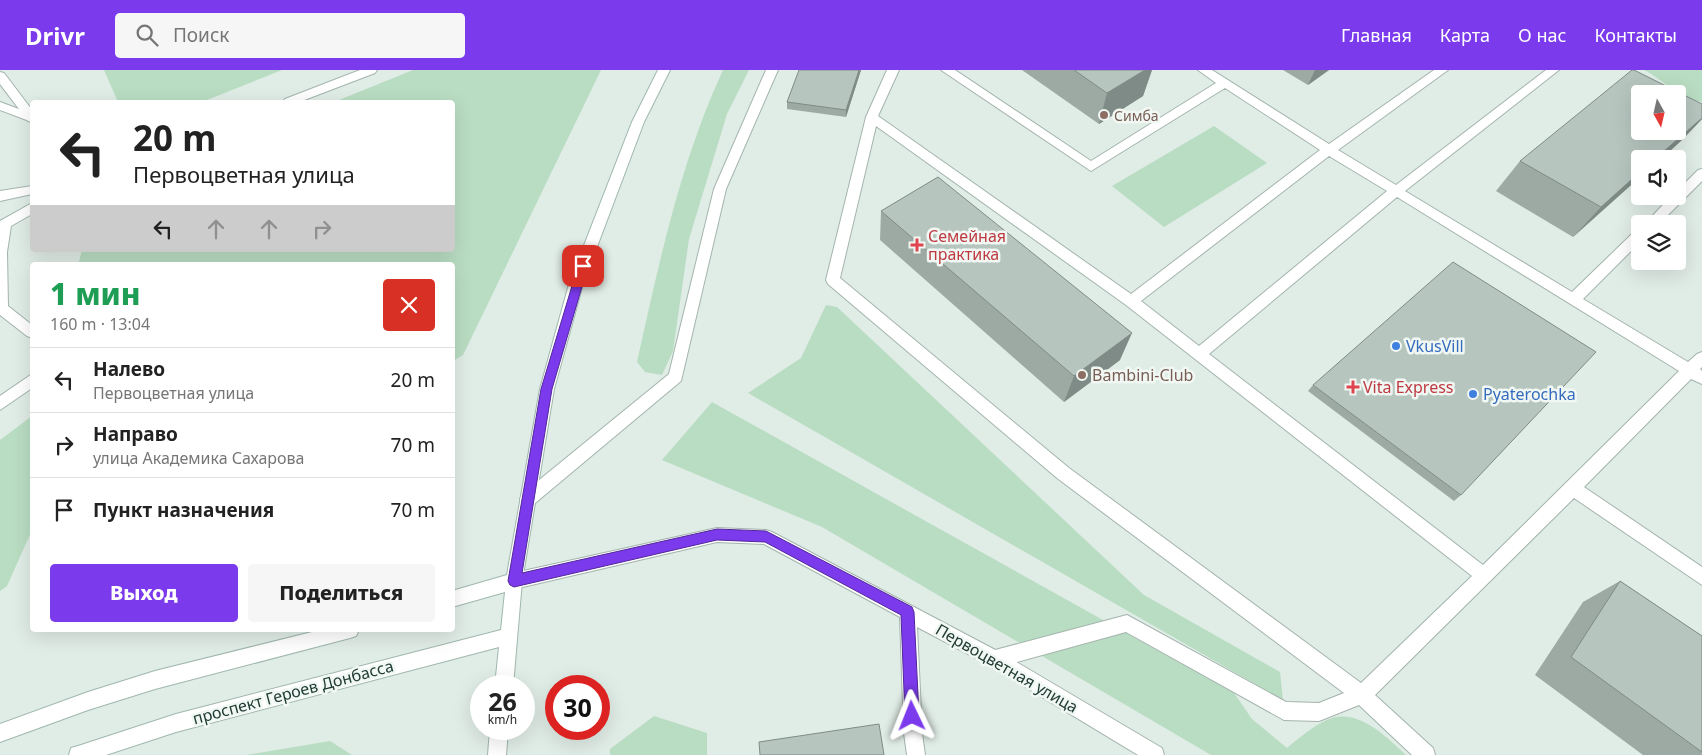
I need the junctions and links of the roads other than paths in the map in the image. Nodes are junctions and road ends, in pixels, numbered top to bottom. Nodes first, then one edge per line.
1 (371, 70) edge
2 (664, 70) edge
3 (772, 70) edge
4 (893, 70) edge
5 (947, 70) edge
6 (1204, 70) edge
7 (1442, 70) edge
8 (1553, 70) edge
9 (0, 76) edge
10 (1225, 83) junction
11 (294, 100) edge
12 (0, 106) edge
13 (30, 115) edge
14 (30, 117) edge
15 (872, 117) junction
16 (1329, 150) junction
17 (1702, 173) edge
18 (30, 190) edge
19 (1396, 190) junction
20 (0, 196) edge
21 (30, 209) edge
22 (1660, 215) edge
23 (2, 225) edge
24 (1631, 243) edge
25 (1574, 300) junction
26 (1131, 301) junction
27 (0, 308) edge
28 (30, 330) edge
29 (1199, 354) junction
30 (1702, 358) edge
31 (1696, 374) edge
32 (30, 382) edge
33 (0, 404) edge
34 (1573, 488) junction
35 (528, 499) junction
36 (1483, 576) junction
37 (1702, 577) edge
38 (514, 581) junction
39 (455, 598) edge
40 (908, 612) junction
41 (343, 632) edge
42 (509, 636) junction
43 (995, 659) junction
44 (505, 675) edge
45 (1362, 695) junction
46 (0, 733) edge
47 (498, 740) edge
48 (78, 755) edge
49 (497, 755) edge
50 (916, 755) edge
51 (1155, 755) edge
52 (1426, 755) edge

1 - 11 street
2 - 35 street
3 - 35 street
4 - 15 street
5 - 10 street
6 - 10 street
7 - 16 street
8 - 19 street
9 - 13 street
10 - 16 street
12 - 14 street
15 - 26 street
15 - 45 street
16 - 19 street
16 - 26 street
17 - 22 street
18 - 20 street
19 - 25 street
19 - 29 street
21 - 23 street
23 - 27 street
24 - 25 street
25 - 31 street
26 - 29 street
27 - 28 street
29 - 36 street
30 - 31 street
31 - 34 street
32 - 33 street
34 - 36 street
34 - 37 street
35 - 38 street
36 - 45 street
38 - 39 street
38 - 40 street, Первоцветная улица
38 - 42 street
40 - 43 street, Первоцветная улица
40 - 50 street
41 - 46 street
42 - 44 street
42 - 48 street, проспект Героев Донбасса
43 - 45 street
43 - 51 street, Первоцветная улица
45 - 52 street
47 - 49 street

